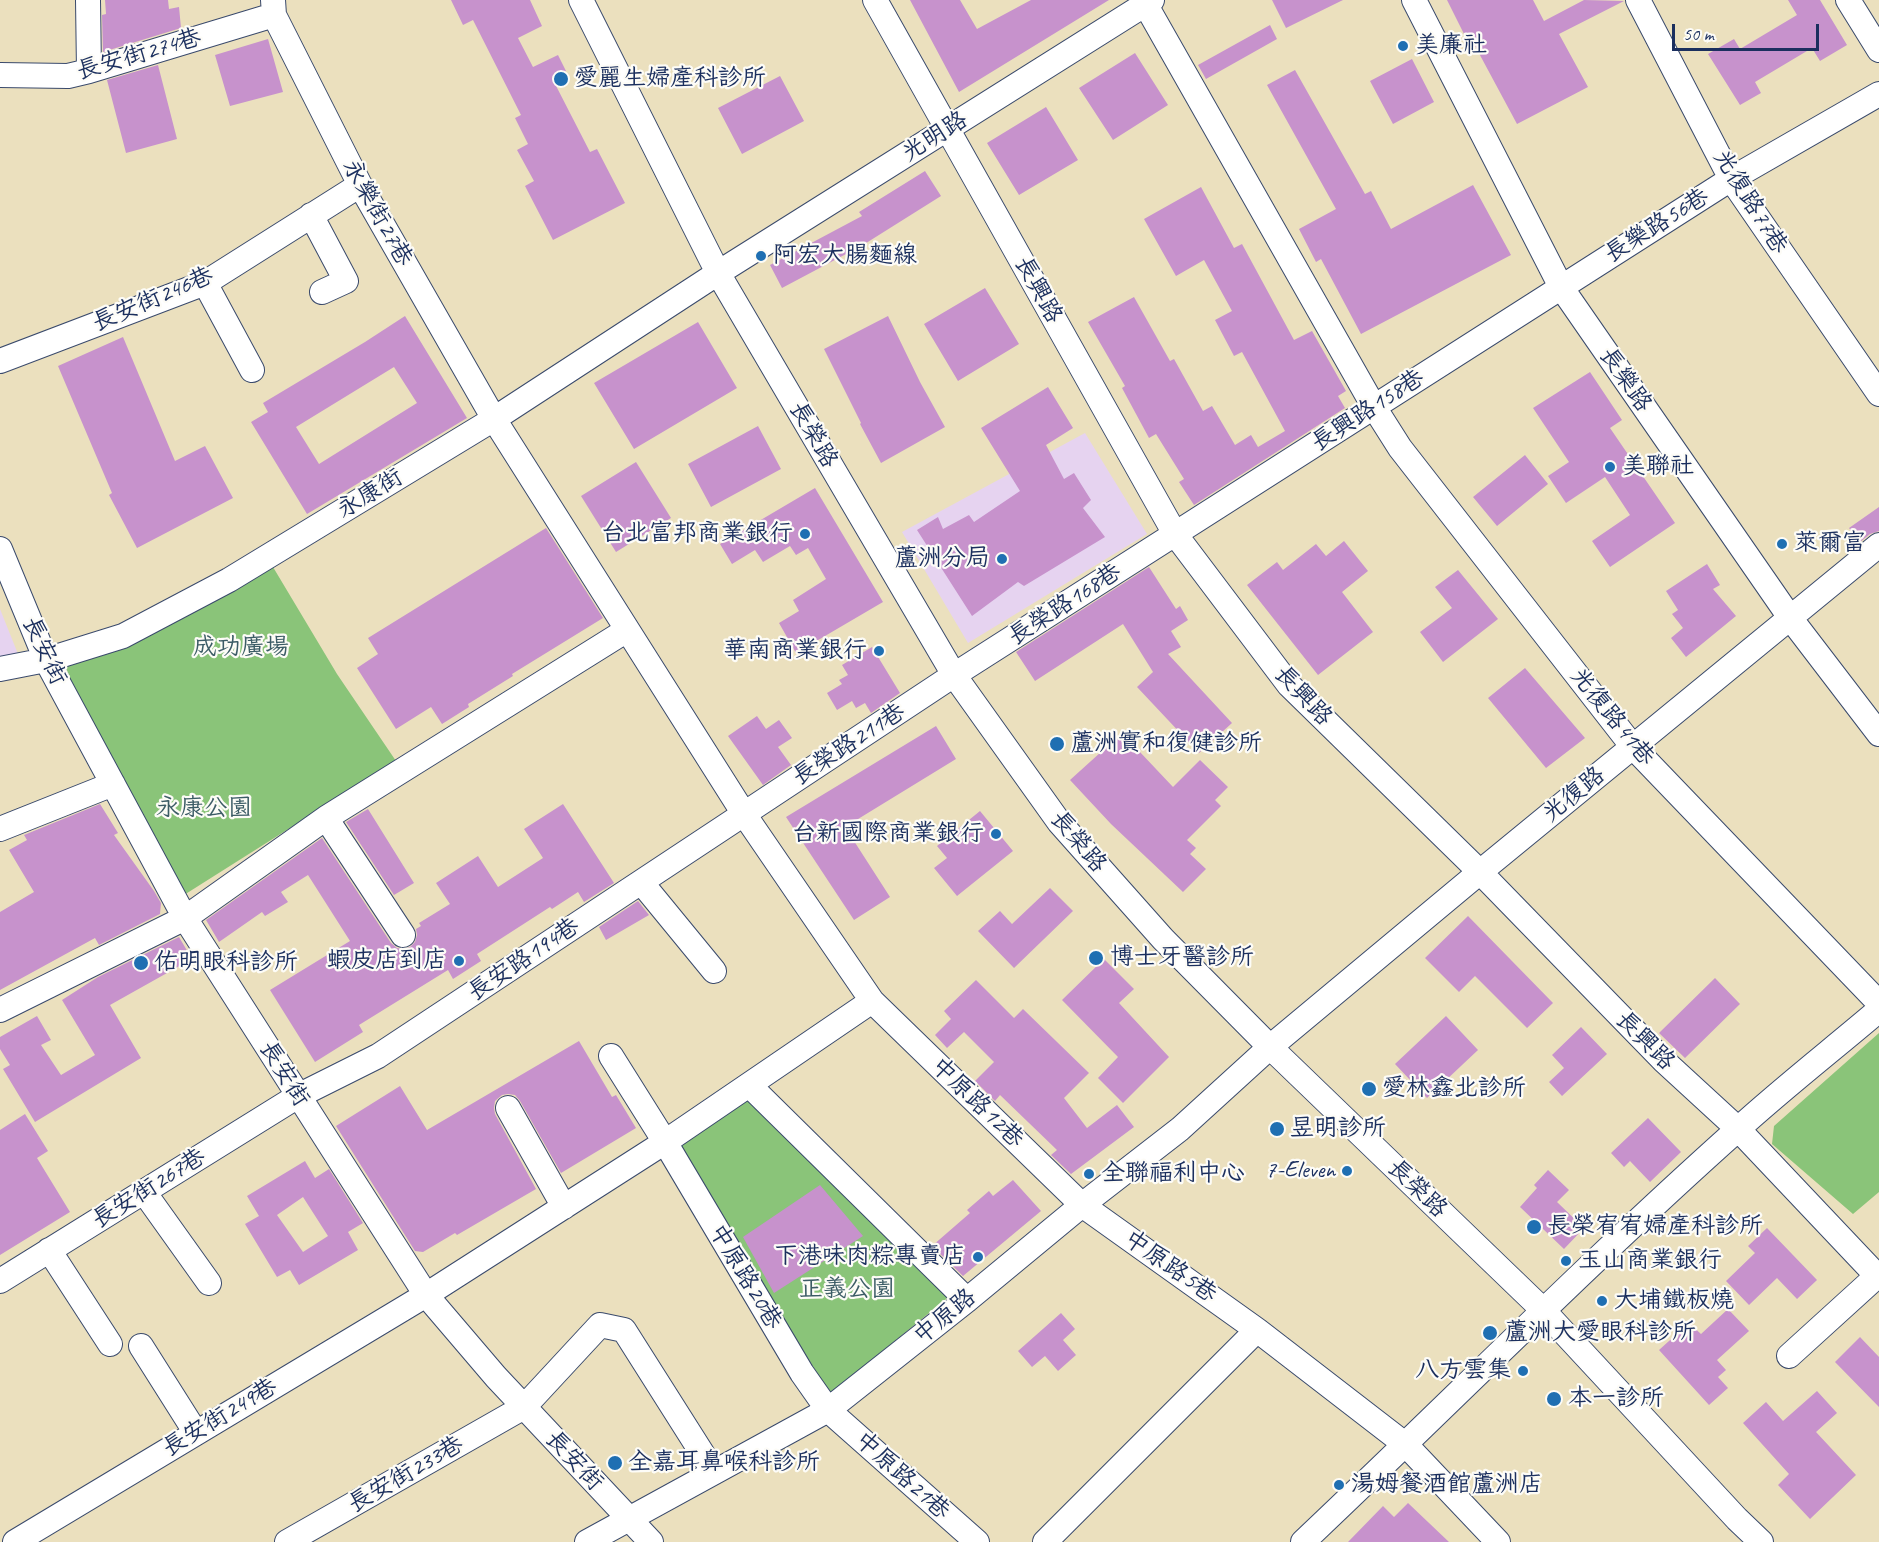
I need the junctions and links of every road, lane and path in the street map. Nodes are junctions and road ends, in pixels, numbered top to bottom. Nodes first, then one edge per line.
1 (87, 0) edge
2 (581, 0) edge
3 (875, 0) edge
4 (1414, 0) edge
5 (1638, 0) edge
6 (1848, 0) edge
7 (1147, 2) edge
8 (274, 7) edge
9 (1879, 50) edge
10 (89, 71) junction
11 (0, 75) edge
12 (1879, 94) edge
13 (948, 129) junction
14 (1731, 179) junction
15 (360, 185) junction
16 (311, 215) junction
17 (718, 273) junction
18 (205, 283) junction
19 (1561, 287) junction
20 (322, 292) dead end
21 (0, 361) edge
22 (252, 370) dead end
23 (1879, 394) edge
24 (1374, 407) junction
25 (494, 420) junction
26 (1175, 534) junction
27 (1879, 545) edge
28 (0, 549) edge
29 (1791, 619) junction
30 (627, 630) junction
31 (46, 660) junction
32 (0, 669) edge
33 (954, 675) junction
34 (1879, 734) edge
35 (1633, 747) junction
36 (113, 784) junction
37 (744, 814) junction
38 (326, 818) junction
39 (0, 829) edge
40 (1480, 872) junction
41 (641, 882) junction
42 (185, 918) junction
43 (403, 935) dead end
44 (714, 971) dead end
45 (872, 1001) junction
46 (1879, 1003) edge
47 (0, 1010) edge
48 (1879, 1010) edge
49 (1270, 1047) junction
50 (611, 1056) dead end
51 (749, 1085) junction
52 (298, 1096) junction
53 (508, 1108) dead end
54 (1738, 1129) junction
55 (665, 1142) junction
56 (144, 1192) junction
57 (1082, 1205) junction
58 (564, 1206) junction
59 (50, 1250) junction
60 (1878, 1277) edge
61 (0, 1281) edge
62 (209, 1283) dead end
63 (426, 1295) junction
64 (967, 1300) junction
65 (1544, 1310) junction
66 (1257, 1330) junction
67 (110, 1344) dead end
68 (141, 1346) dead end
69 (1789, 1356) dead end
70 (524, 1407) junction
71 (828, 1410) junction
72 (196, 1433) junction
73 (1406, 1445) junction
74 (714, 1472) junction
75 (628, 1519) junction
76 (15, 1542) edge
77 (287, 1542) edge
78 (587, 1542) edge
79 (651, 1542) edge
80 (977, 1542) edge
81 (1045, 1542) edge
82 (1303, 1542) edge
83 (1498, 1542) edge
84 (1761, 1542) edge

1 - 10 street
2 - 17 street, 長榮路
3 - 13 street, 長興路
4 - 19 street, 長樂路
5 - 14 street, 光復路77巷
6 - 9 street
7 - 13 street, 光明路
7 - 24 street, 光復路41巷
8 - 10 street, 長安街274巷
8 - 15 street, 永樂街27巷
10 - 11 street, 長安街274巷
12 - 14 street, 長樂路56巷
13 - 17 street, 光明路
13 - 26 street, 長興路
14 - 19 street, 長樂路56巷
14 - 23 street, 光復路77巷
15 - 16 street, 長安街246巷
15 - 25 street, 永樂街27巷
16 - 18 street, 長安街246巷
16 - 20 street
17 - 25 street, 永康街
17 - 33 street, 長榮路
18 - 21 street, 長安街246巷
18 - 22 street
19 - 24 street, 長興路158巷
19 - 29 street, 長樂路
24 - 26 street, 長興路158巷
24 - 35 street, 光復路41巷
25 - 30 street, 永樂街27巷
25 - 31 street, 永康街
26 - 33 street, 長榮路168巷
26 - 40 street, 長興路
27 - 29 street, 光復路
28 - 31 street, 長安街
29 - 34 street, 長樂路
29 - 35 street, 光復路
30 - 37 street, 中原路12巷
30 - 38 street
31 - 32 street, 永康街
31 - 36 street, 長安街
33 - 37 street, 長榮路211巷
33 - 49 street, 長榮路
35 - 40 street, 光復路
35 - 46 street, 光復路41巷
36 - 39 street
36 - 42 street, 長安街
37 - 41 street, 長安路194巷
37 - 45 street, 中原路12巷
38 - 42 street
38 - 43 street
40 - 49 street, 光復路
40 - 54 street, 長興路
41 - 44 street
41 - 52 street, 長安路194巷
42 - 47 street
42 - 52 street, 長安街
45 - 51 street, 長安街249巷
45 - 57 street, 中原路12巷
48 - 54 street
49 - 57 street, 中原路
49 - 65 street, 長榮路
50 - 55 street, 中原路20巷
51 - 55 street, 長安街249巷
51 - 64 street
52 - 56 street, 長安街267巷
52 - 63 street, 長安街
53 - 58 street
54 - 60 street, 長興路
54 - 65 street
55 - 58 street, 長安街249巷
55 - 71 street, 中原路20巷
56 - 59 street, 長安街267巷
56 - 62 street
57 - 64 street, 中原路
57 - 66 street, 中原路5巷
58 - 63 street, 長安街249巷
59 - 61 street, 長安街267巷
59 - 67 street
60 - 69 street
63 - 70 street, 長安街
63 - 72 street, 長安街249巷
64 - 71 street, 中原路
65 - 73 street
65 - 84 street, 長榮路
66 - 73 street, 中原路5巷
66 - 81 street
68 - 72 street
70 - 74 street, 長安街233巷
70 - 75 street, 長安街
70 - 77 street, 長安街233巷
71 - 74 street, 中原路
71 - 80 street, 中原路21巷
72 - 76 street, 長安街249巷
73 - 82 street
73 - 83 street, 中原路5巷
74 - 75 street, 中原路
75 - 78 street, 中原路
75 - 79 street, 長安街

